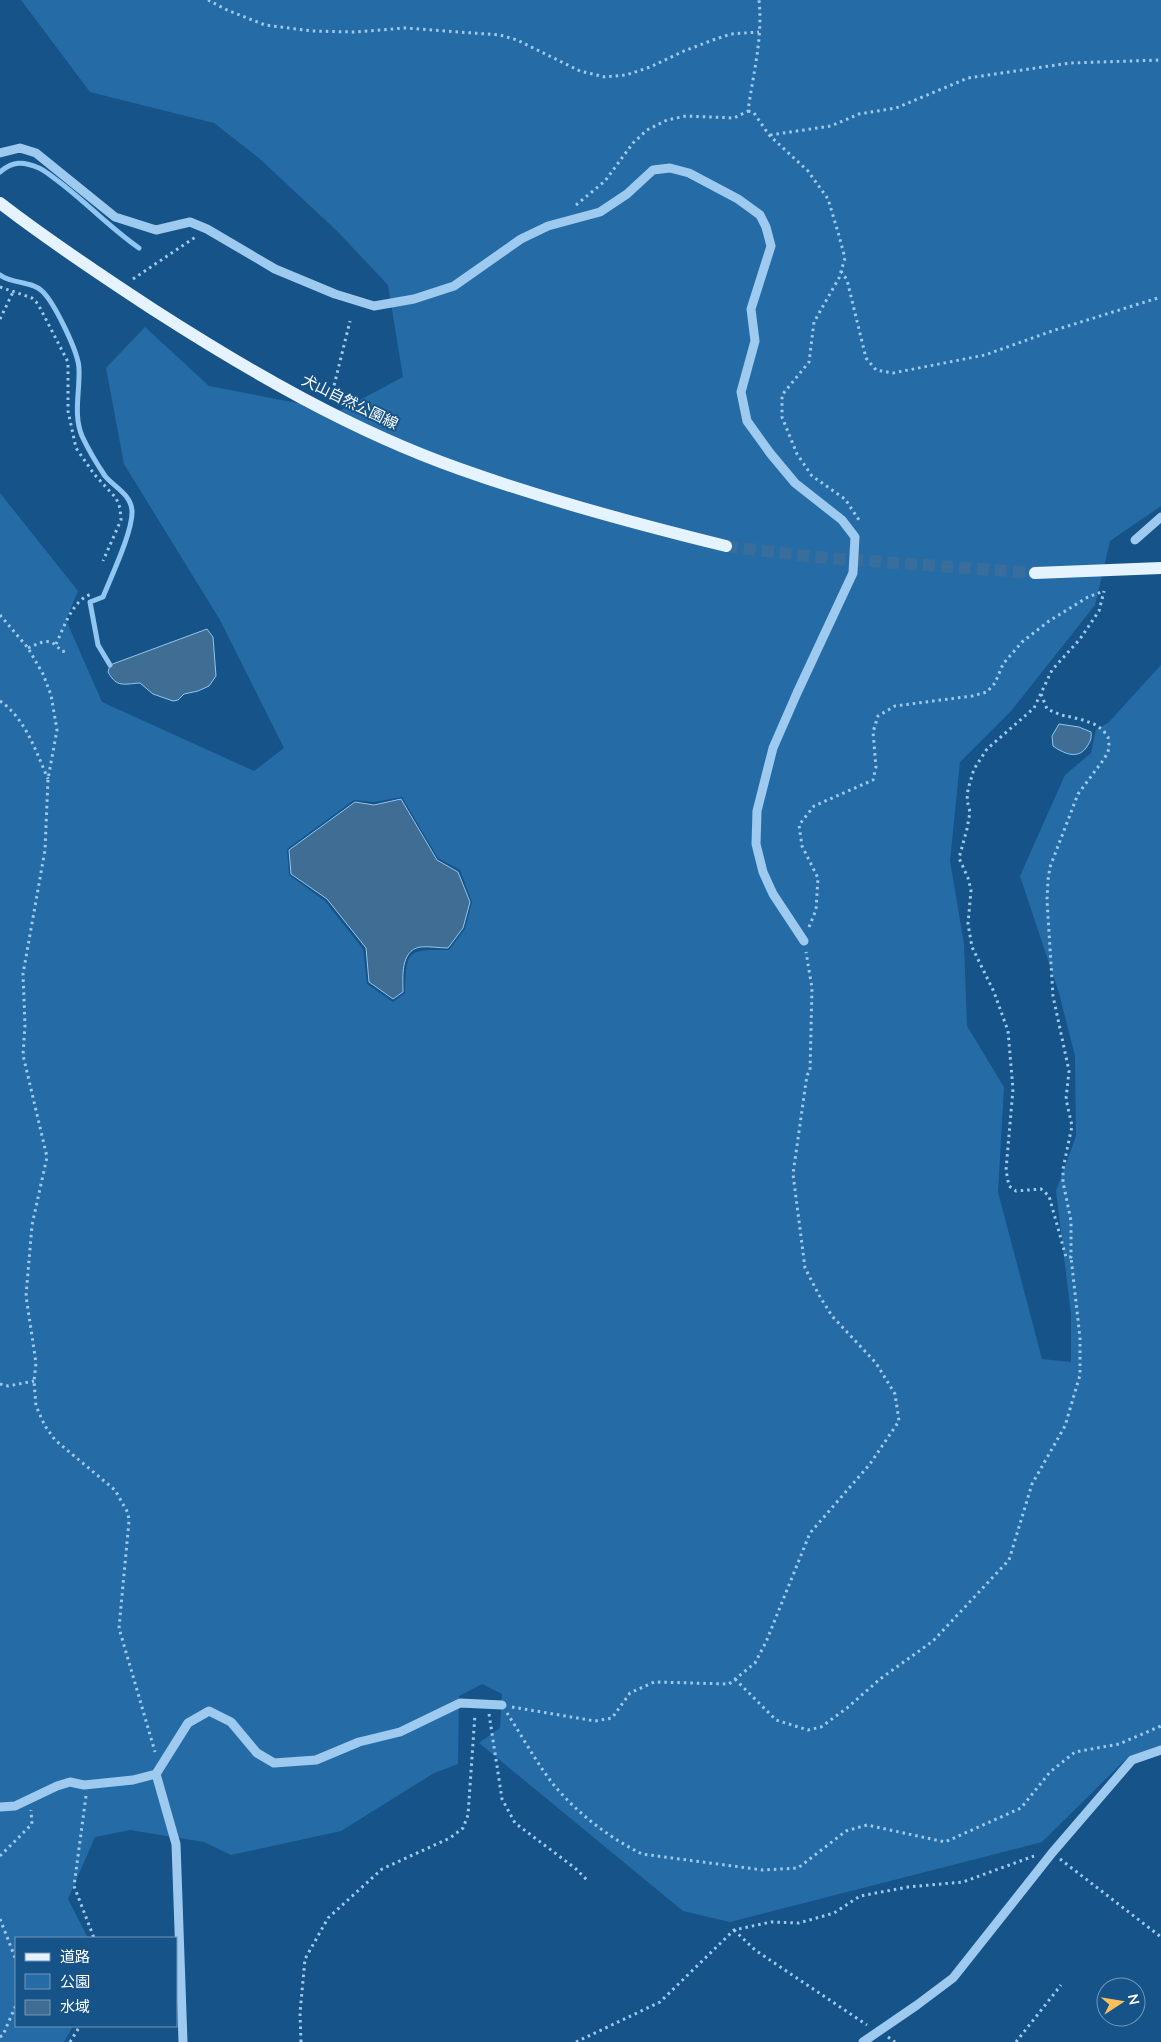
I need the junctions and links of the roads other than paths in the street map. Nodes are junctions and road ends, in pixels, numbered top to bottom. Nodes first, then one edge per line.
1 (0, 153) edge
2 (0, 203) edge
3 (1161, 517) edge
4 (1135, 540) dead end
5 (726, 546) tunnel mouth
6 (1161, 568) edge
7 (1035, 573) tunnel mouth
8 (804, 941) road end
9 (502, 1706) road end
10 (1161, 1750) edge
11 (156, 1774) junction
12 (0, 1807) edge
13 (183, 2042) edge
14 (862, 2042) edge

1 - 8 street
2 - 5 main road, 犬山自然公園線
3 - 4 street
6 - 7 main road
9 - 11 street
10 - 14 street
11 - 12 street
11 - 13 street

